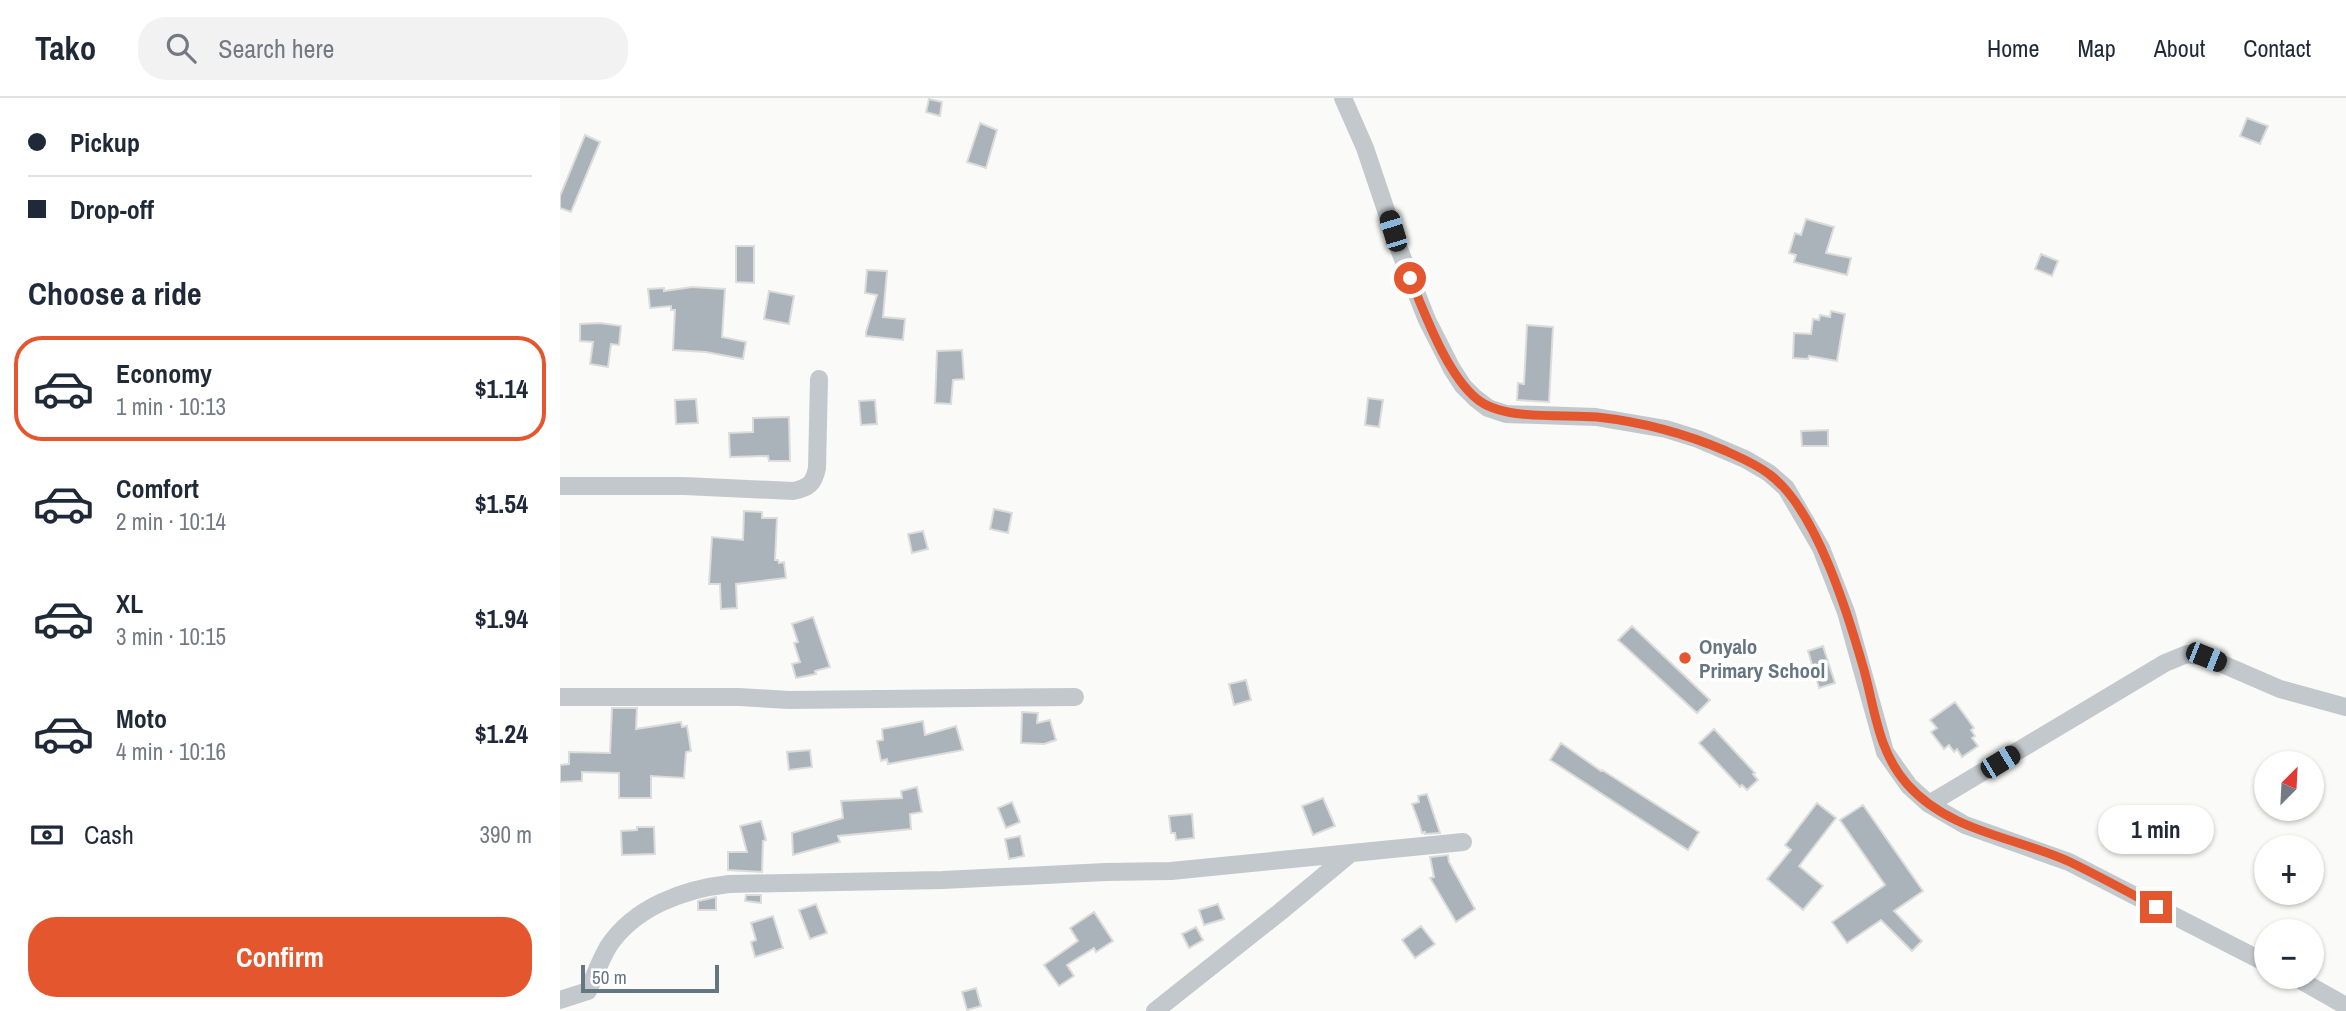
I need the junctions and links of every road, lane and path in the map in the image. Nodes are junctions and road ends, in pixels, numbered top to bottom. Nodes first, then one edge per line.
1 (1343, 98) edge
2 (819, 379) dead end
3 (560, 486) edge
4 (560, 697) edge
5 (1075, 697) dead end
6 (2346, 707) edge
7 (1929, 804) junction
8 (1464, 842) dead end
9 (1351, 853) junction
10 (2254, 957) edge
11 (2316, 989) edge
12 (560, 1000) edge
13 (2346, 1006) edge
14 (1155, 1011) edge

1 - 7 street
2 - 3 street
4 - 5 street
6 - 7 street
7 - 10 street
8 - 9 street
9 - 12 street
9 - 14 street
11 - 13 street

